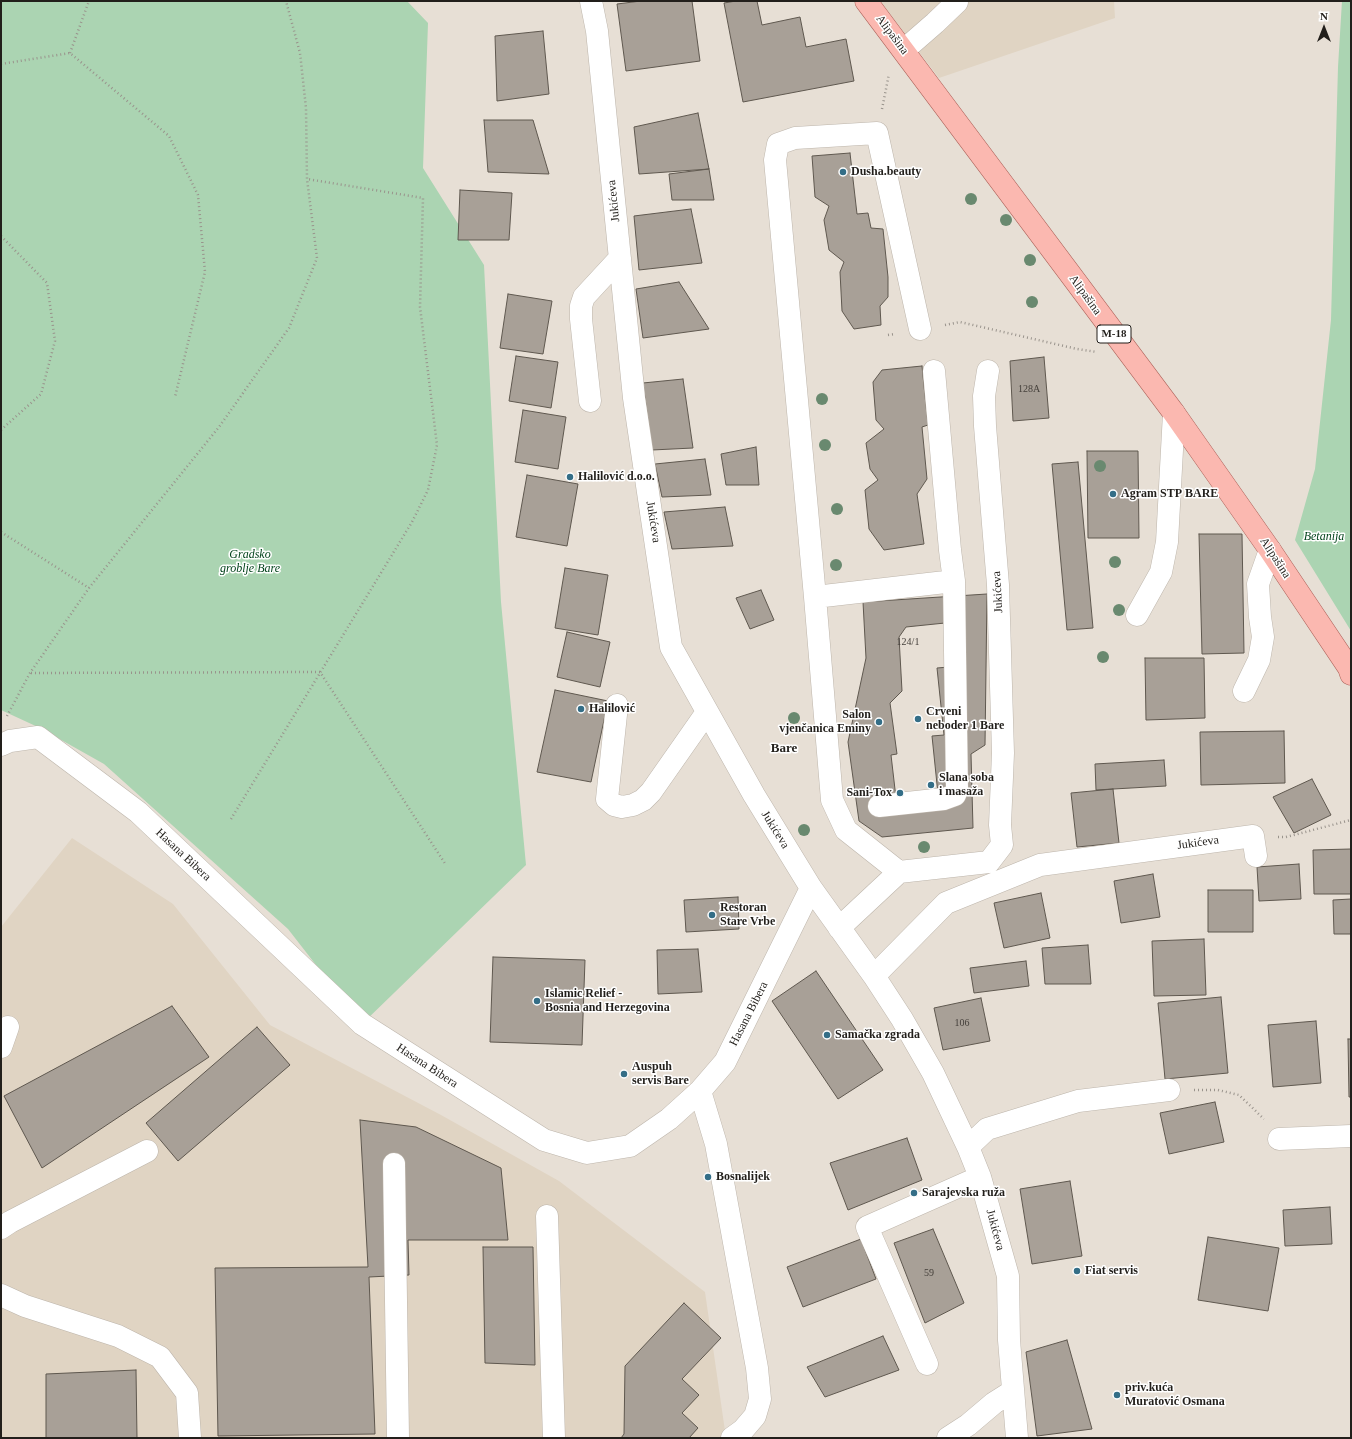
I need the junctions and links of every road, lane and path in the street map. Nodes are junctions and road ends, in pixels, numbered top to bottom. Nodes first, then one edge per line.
1 (89, 1) edge
2 (286, 1) edge
3 (591, 1) edge
4 (866, 1) edge
5 (957, 2) dead end
6 (900, 45) junction
7 (70, 53) junction
8 (1, 64) edge
9 (877, 133) junction
10 (307, 179) junction
11 (1, 236) edge
12 (620, 258) junction
13 (920, 329) junction
14 (888, 335) dead end
15 (1130, 356) junction
16 (934, 371) dead end
17 (988, 371) dead end
18 (175, 397) dead end
19 (590, 401) dead end
20 (1174, 413) junction
21 (1, 430) edge
22 (1, 532) edge
23 (1270, 550) junction
24 (954, 581) junction
25 (89, 588) junction
26 (815, 597) junction
27 (1137, 616) dead end
28 (320, 672) junction
29 (30, 673) junction
30 (1351, 674) edge
31 (1244, 691) dead end
32 (617, 706) dead end
33 (707, 712) junction
34 (6, 743) edge
35 (879, 806) dead end
36 (231, 819) dead end
37 (1351, 820) edge
38 (1255, 846) joint
39 (446, 865) dead end
40 (898, 872) junction
41 (811, 888) junction
42 (839, 928) junction
43 (874, 976) junction
44 (1169, 1090) joint
45 (700, 1092) junction
46 (1351, 1136) edge
47 (1279, 1139) joint
48 (968, 1147) junction
49 (147, 1152) dead end
50 (394, 1164) dead end
51 (980, 1177) junction
52 (547, 1216) dead end
53 (1, 1228) edge
54 (1, 1295) edge
55 (927, 1364) dead end
56 (1013, 1391) junction
57 (190, 1438) edge
58 (398, 1438) edge
59 (554, 1438) edge
60 (732, 1438) edge
61 (948, 1438) edge
62 (1017, 1438) edge

1 - 7 path
2 - 10 path
3 - 12 street, Jukićeva
4 - 6 main road, Alipašina / M-18
5 - 6 street
6 - 9 path
6 - 15 main road, Alipašina / M-18
7 - 8 path
7 - 18 path
9 - 13 street
9 - 26 street
10 - 25 path
10 - 28 path
11 - 21 path
12 - 19 street
12 - 33 street, Jukićeva
13 - 14 path
13 - 15 path
15 - 20 main road, Alipašina / M-18
16 - 24 street
17 - 40 street, Jukićeva
20 - 23 main road, Alipašina / M-18
20 - 27 street
22 - 25 path
23 - 30 main road, Alipašina / M-18
23 - 31 street
24 - 26 street
24 - 35 street
25 - 29 path
26 - 40 street
28 - 29 path
28 - 36 path
28 - 39 path
29 - 34 path
32 - 33 street
33 - 41 street, Jukićeva
34 - 45 street, Hasana Bibera
37 - 38 path
38 - 43 street, Jukićeva
40 - 42 street
41 - 42 street, Jukićeva
41 - 45 street, Hasana Bibera
42 - 43 street, Jukićeva
43 - 48 street, Jukićeva
44 - 47 path
44 - 48 street
45 - 60 street
46 - 47 street
48 - 51 street, Jukićeva
49 - 53 street
50 - 58 street
51 - 55 street
51 - 56 street, Jukićeva
52 - 59 street
54 - 57 street
56 - 61 street
56 - 62 street, Jukićeva

